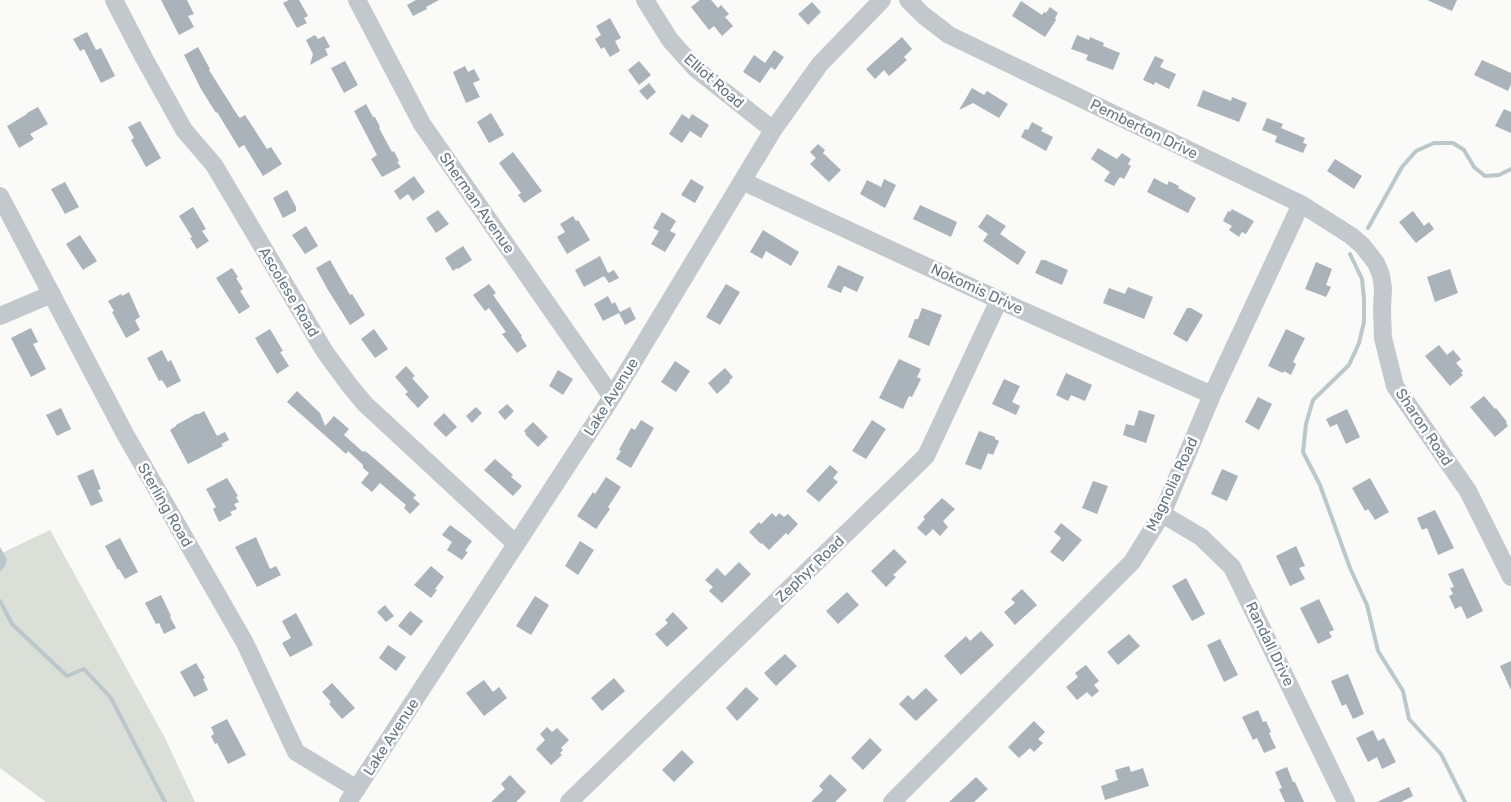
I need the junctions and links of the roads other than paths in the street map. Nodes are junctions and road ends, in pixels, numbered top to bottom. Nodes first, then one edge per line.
1 (114, 0) edge
2 (357, 0) edge
3 (645, 0) edge
4 (882, 0) edge
5 (908, 0) edge
6 (773, 130) junction
7 (742, 181) junction
8 (0, 196) edge
9 (1300, 204) junction
10 (1376, 264) joint
11 (52, 294) junction
12 (999, 300) junction
13 (0, 316) edge
14 (1212, 395) junction
15 (612, 397) junction
16 (1162, 514) junction
17 (516, 544) junction
18 (1511, 577) edge
19 (352, 796) edge
20 (570, 802) edge
21 (892, 802) edge
22 (1346, 802) edge

1 - 17 street, Ascolese Road
2 - 15 street, Sherman Avenue
3 - 6 street, Elliot Road
4 - 6 street, Lake Avenue
5 - 9 street, Pemberton Drive
6 - 7 street, Lake Avenue
7 - 12 street, Nokomis Drive
7 - 15 street, Lake Avenue
8 - 11 street, Sterling Road
9 - 10 street, Pemberton Drive
9 - 14 street, Magnolia Road
10 - 18 street, Sharon Road
11 - 13 street
11 - 19 street, Sterling Road
12 - 14 street, Nokomis Drive
12 - 20 street, Zephyr Road
14 - 16 street, Magnolia Road
15 - 17 street, Lake Avenue
16 - 21 street, Magnolia Road
16 - 22 street, Randall Drive
17 - 19 street, Lake Avenue

